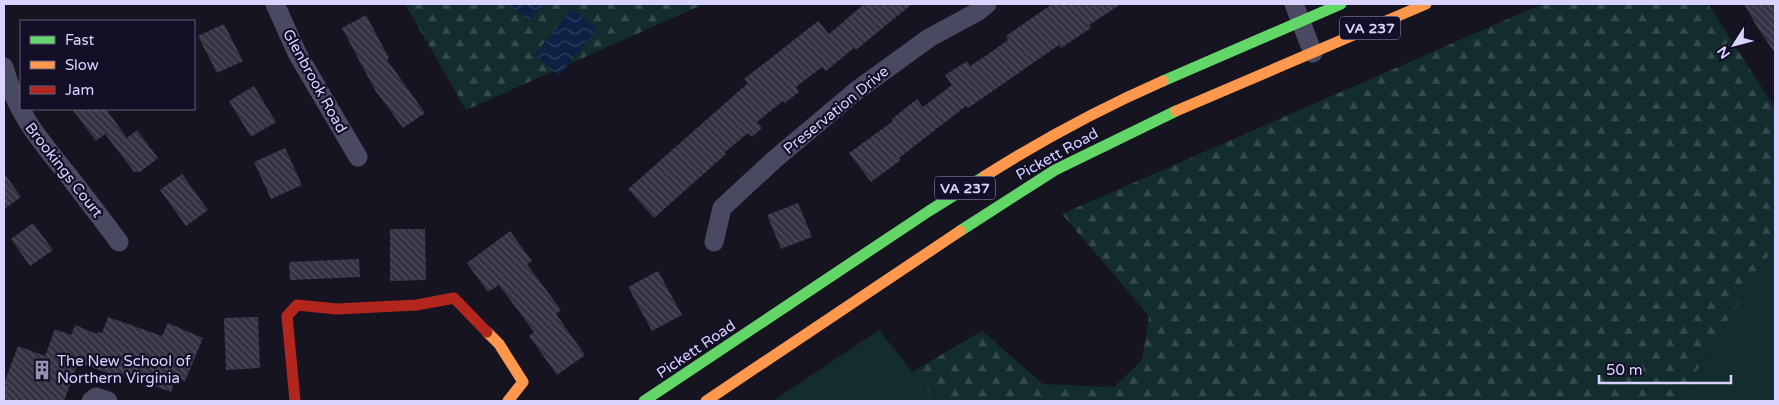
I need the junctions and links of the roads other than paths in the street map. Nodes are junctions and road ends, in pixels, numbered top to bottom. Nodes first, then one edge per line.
1 (275, 4) edge
2 (987, 4) edge
3 (1341, 4) edge
4 (1426, 4) edge
5 (1297, 13) edge
6 (1313, 53) junction
7 (4, 67) edge
8 (358, 157) dead end
9 (119, 242) dead end
10 (714, 242) dead end
11 (92, 401) edge
12 (108, 401) edge
13 (295, 401) edge
14 (508, 401) edge
15 (644, 401) edge
16 (706, 401) edge

1 - 8 street, Glenbrook Road
2 - 10 street, Preservation Drive
3 - 5 main road, Pickett Road / VA 237
4 - 6 main road, Pickett Road / VA 237
5 - 6 street
5 - 15 main road, Pickett Road / VA 237
6 - 16 main road, Pickett Road / VA 237
7 - 9 street, Brookings Court
11 - 12 street
13 - 14 main road

